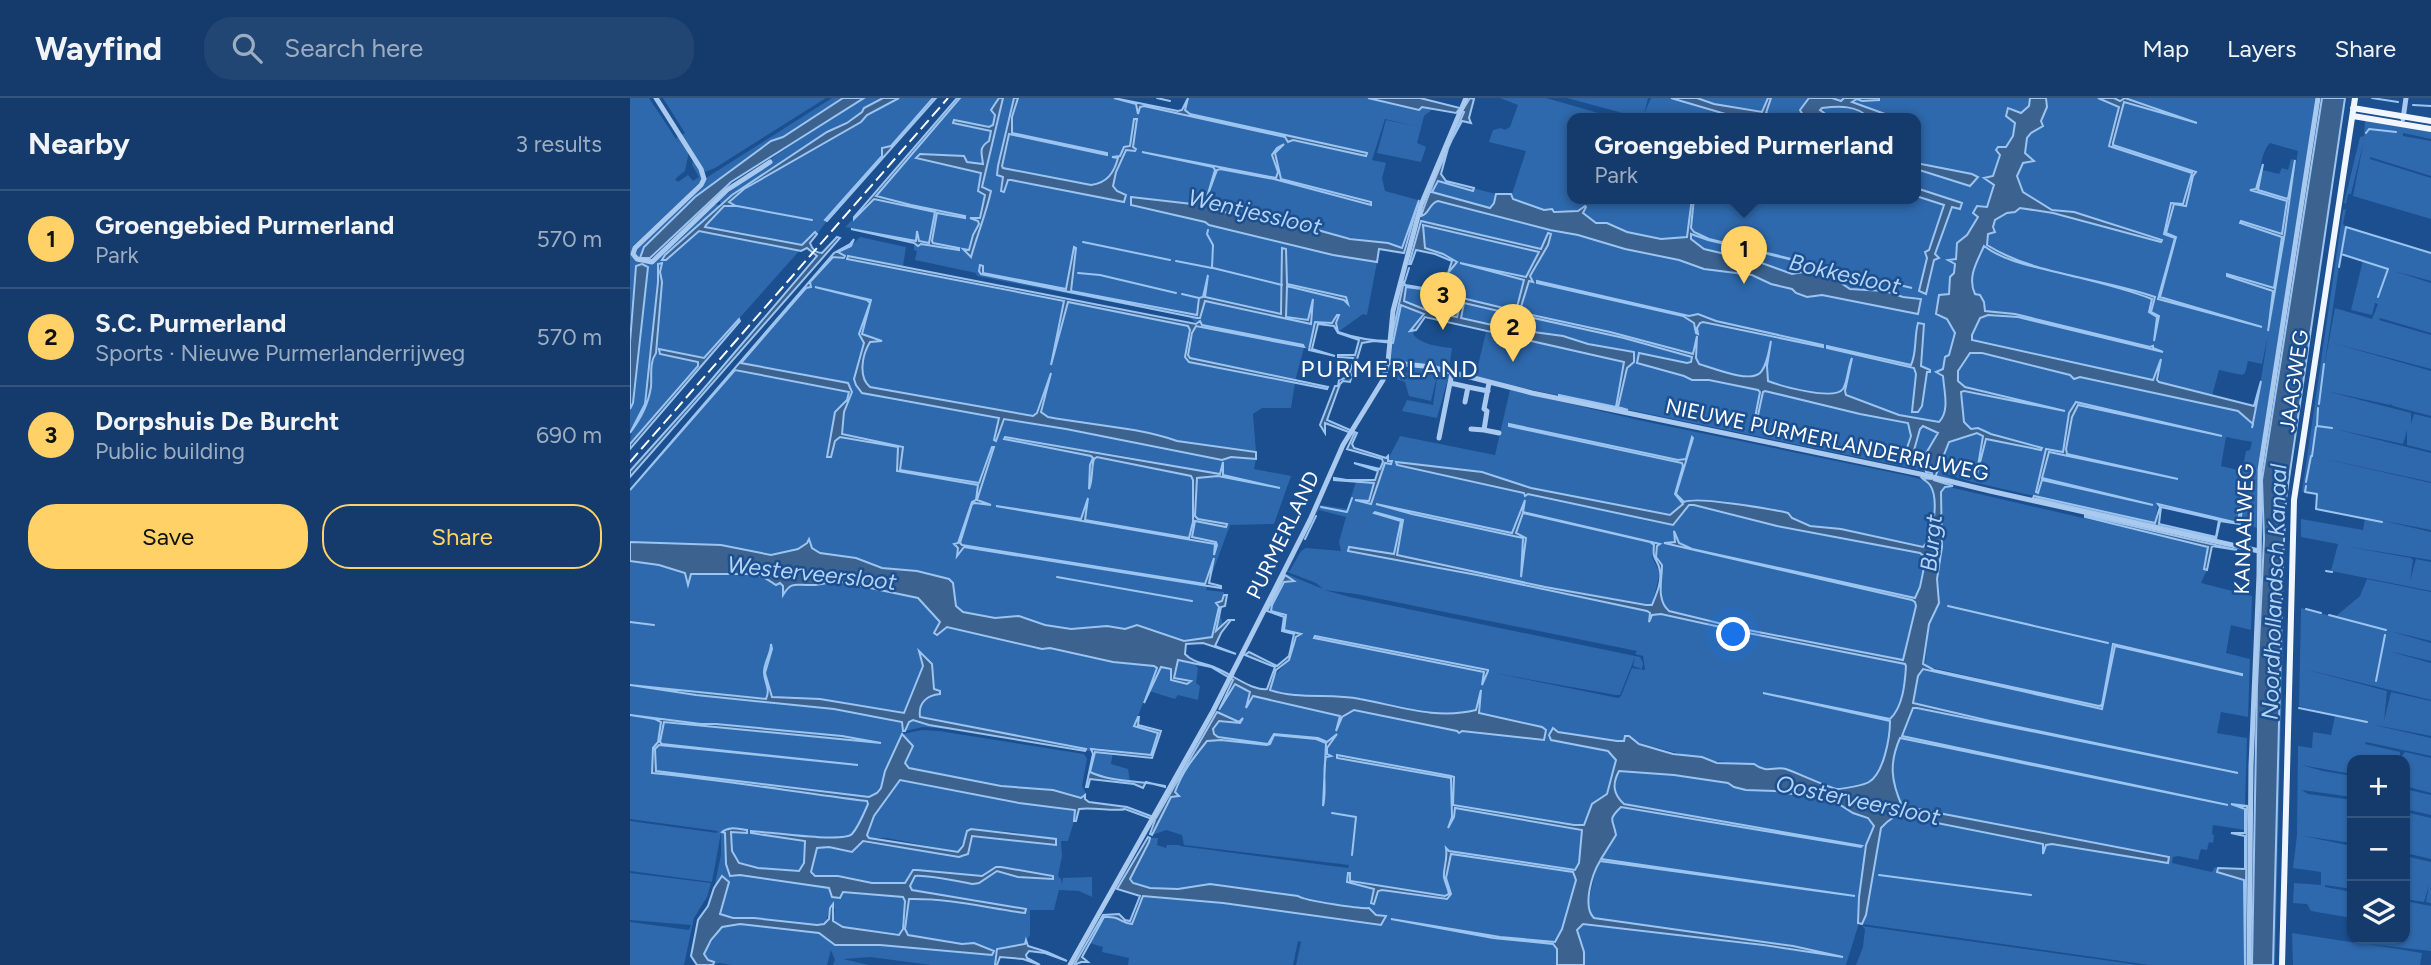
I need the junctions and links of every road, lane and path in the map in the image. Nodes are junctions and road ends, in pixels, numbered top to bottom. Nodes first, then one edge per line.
1 (656, 98) edge
2 (1466, 98) edge
3 (2318, 98) edge
4 (2355, 98) edge
5 (2406, 98) edge
6 (2353, 112) junction
7 (2403, 120) junction
8 (2431, 121) edge
9 (2431, 129) edge
10 (770, 162) dead end
11 (1388, 362) junction
12 (1452, 373) junction
13 (1450, 383) junction
14 (1489, 383) junction
15 (1468, 387) junction
16 (1488, 391) junction
17 (1465, 402) dead end
18 (1471, 429) dead end
19 (1484, 430) junction
20 (1499, 433) dead end
21 (1439, 438) dead end
22 (2259, 551) junction
23 (1070, 965) edge
24 (2249, 965) edge
25 (2282, 965) edge

1 - 10 street
2 - 11 street, PURMERLAND
3 - 22 street, KANAALWEG
4 - 6 main road, JAAGWEG
5 - 7 street
6 - 7 main road
6 - 25 main road, JAAGWEG
7 - 8 main road
7 - 9 main road
11 - 12 street, NIEUWE PURMERLANDERRIJWEG
11 - 23 street, PURMERLAND
12 - 13 street
12 - 14 street, NIEUWE PURMERLANDERRIJWEG
13 - 15 street
13 - 21 street
14 - 16 street
14 - 22 street, NIEUWE PURMERLANDERRIJWEG
15 - 16 street
15 - 17 street
16 - 19 street
18 - 19 street
19 - 20 street
22 - 24 street, KANAALWEG

